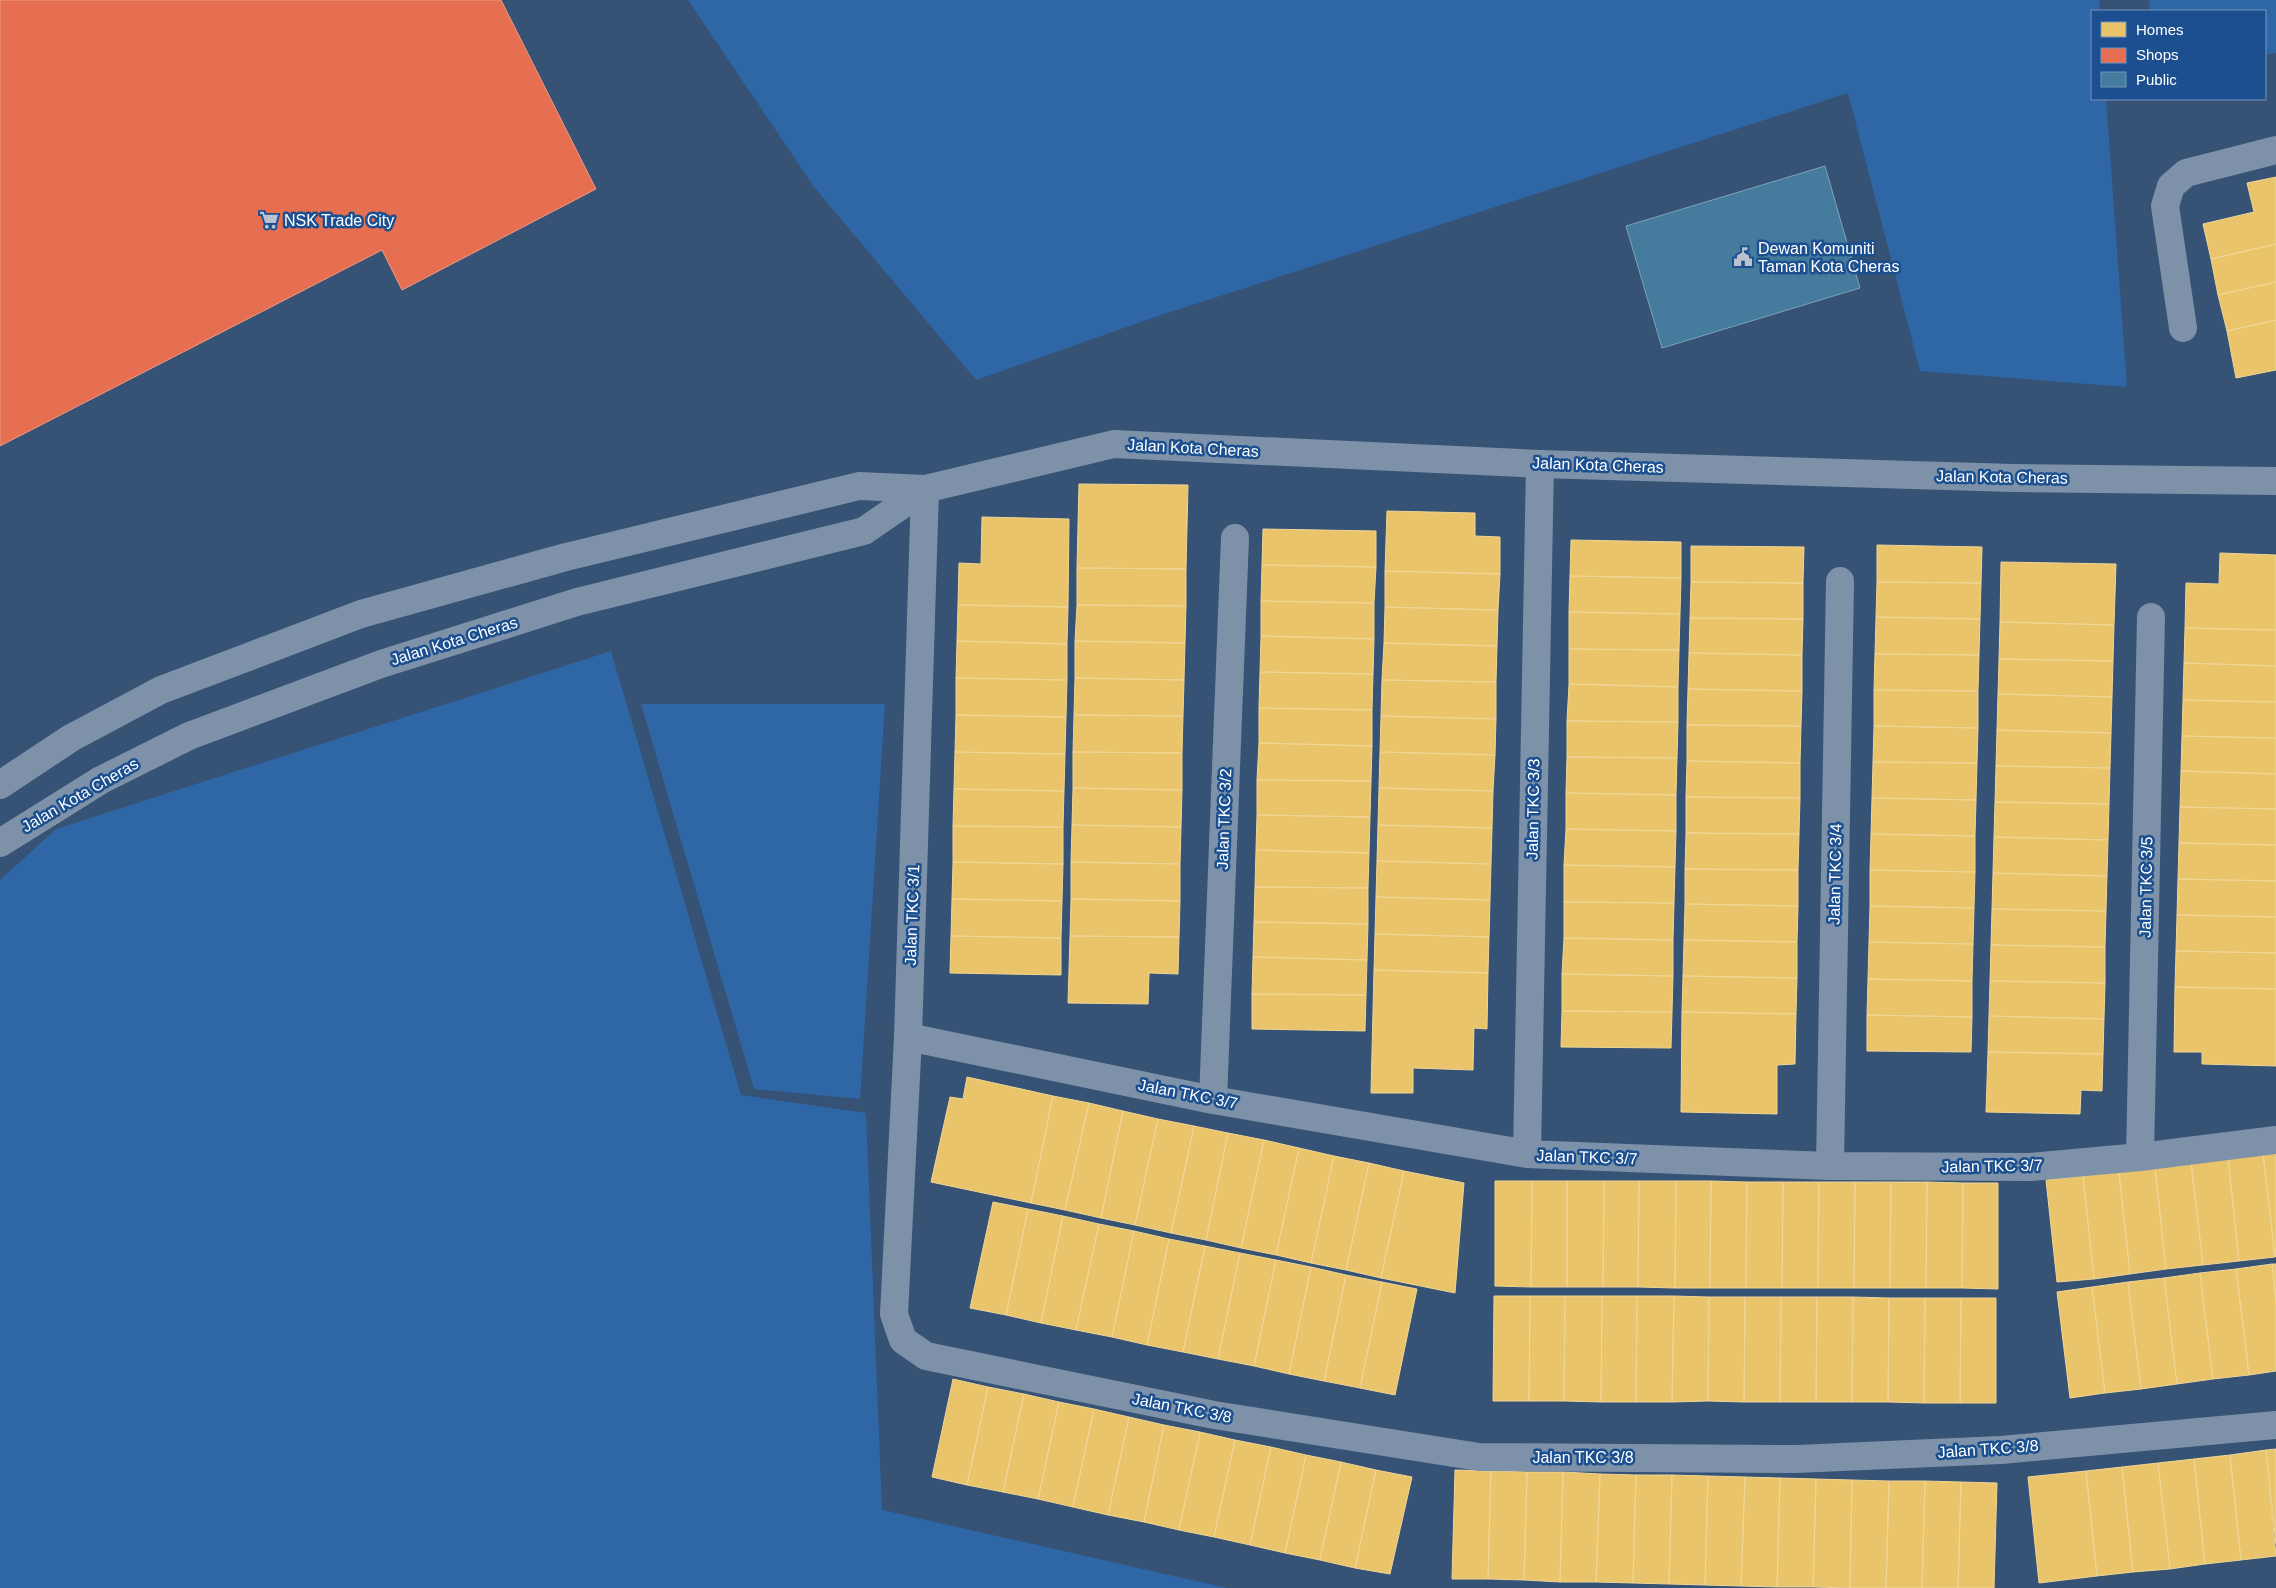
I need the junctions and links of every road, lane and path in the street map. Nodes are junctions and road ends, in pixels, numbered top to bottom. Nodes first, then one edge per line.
1 (2276, 150) edge
2 (2183, 328) dead end
3 (1540, 464) junction
4 (2276, 481) edge
5 (925, 489) junction
6 (1235, 538) dead end
7 (1840, 581) dead end
8 (2151, 617) dead end
9 (0, 785) edge
10 (0, 843) edge
11 (908, 1037) junction
12 (1213, 1100) junction
13 (2276, 1140) edge
14 (1526, 1154) junction
15 (2140, 1157) junction
16 (1830, 1166) junction
17 (903, 1340) joint
18 (2276, 1425) edge

1 - 2 street
3 - 4 street, Jalan Kota Cheras
3 - 5 street, Jalan Kota Cheras
3 - 14 street, Jalan TKC 3/3
5 - 9 street, Jalan Kota Cheras
5 - 10 street, Jalan Kota Cheras
5 - 11 street, Jalan TKC 3/1
6 - 12 street, Jalan TKC 3/2
7 - 16 street, Jalan TKC 3/4
8 - 15 street, Jalan TKC 3/5
11 - 12 street, Jalan TKC 3/7
11 - 17 street, Jalan TKC 3/1
12 - 14 street, Jalan TKC 3/7
13 - 15 street, Jalan TKC 3/7
14 - 16 street, Jalan TKC 3/7
15 - 16 street, Jalan TKC 3/7
17 - 18 street, Jalan TKC 3/8

